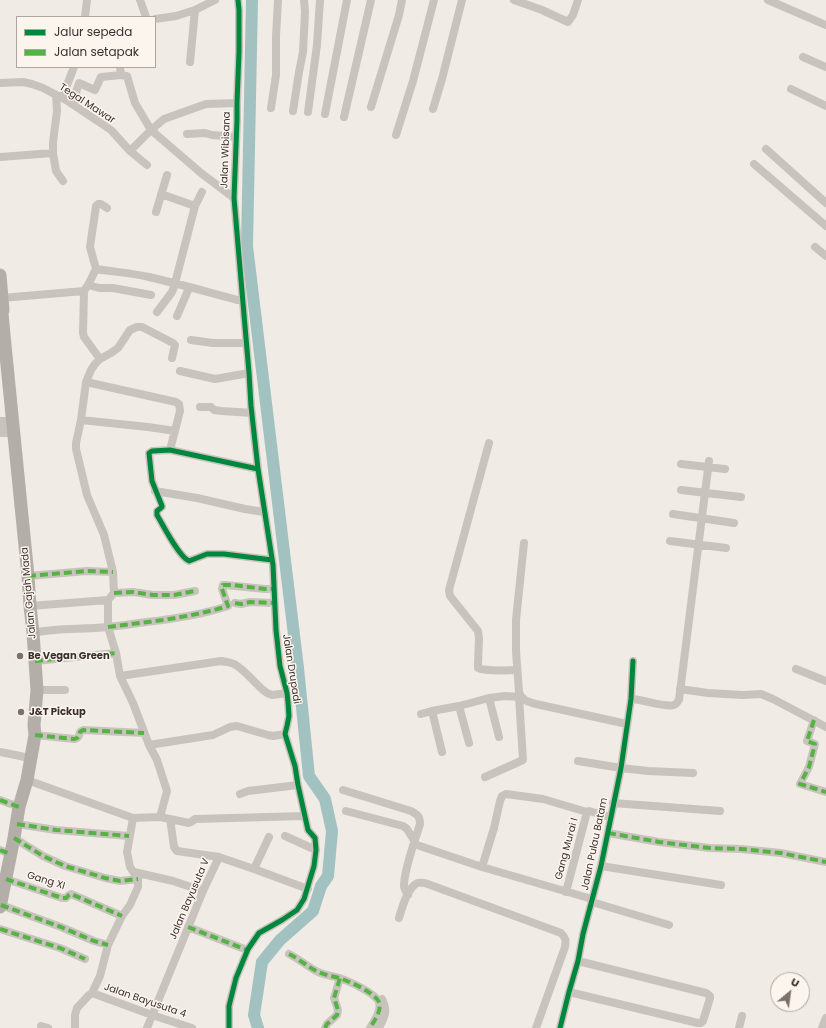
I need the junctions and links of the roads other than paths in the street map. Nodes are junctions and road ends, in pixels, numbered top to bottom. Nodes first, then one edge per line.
1 (87, 0) edge
2 (140, 0) edge
3 (215, 0) edge
4 (238, 0) edge
5 (278, 0) edge
6 (304, 0) edge
7 (320, 0) edge
8 (347, 0) edge
9 (371, 0) edge
10 (402, 0) edge
11 (434, 0) edge
12 (462, 0) edge
13 (514, 0) edge
14 (578, 0) edge
15 (768, 0) edge
16 (195, 10) junction
17 (85, 16) edge
18 (146, 16) edge
19 (156, 19) edge
20 (826, 25) edge
21 (803, 57) dead end
22 (190, 62) dead end
23 (826, 67) edge
24 (74, 68) edge
25 (121, 71) edge
26 (0, 83) edge
27 (791, 89) dead end
28 (59, 97) junction
29 (237, 103) junction
30 (74, 105) junction
31 (826, 106) edge
32 (371, 107) dead end
33 (271, 108) dead end
34 (433, 109) dead end
35 (293, 111) dead end
36 (308, 112) dead end
37 (325, 114) dead end
38 (344, 117) dead end
39 (151, 130) junction
40 (187, 134) dead end
41 (396, 134) dead end
42 (236, 137) junction
43 (766, 149) dead end
44 (130, 151) junction
45 (53, 153) junction
46 (0, 157) edge
47 (754, 164) dead end
48 (147, 165) dead end
49 (167, 175) dead end
50 (63, 180) dead end
51 (202, 192) dead end
52 (161, 194) junction
53 (234, 198) junction
54 (826, 203) edge
55 (195, 206) junction
56 (107, 208) dead end
57 (156, 212) dead end
58 (826, 226) edge
59 (815, 247) dead end
60 (826, 256) edge
61 (96, 270) junction
62 (0, 275) edge
63 (174, 283) junction
64 (86, 288) junction
65 (189, 288) junction
66 (151, 295) dead end
67 (2, 298) junction
68 (242, 301) junction
69 (158, 312) dead end
70 (177, 316) dead end
71 (191, 340) dead end
72 (246, 343) junction
73 (172, 358) dead end
74 (100, 359) junction
75 (180, 372) dead end
76 (249, 372) junction
77 (86, 382) junction
78 (200, 407) dead end
79 (252, 413) junction
80 (81, 420) junction
81 (6, 427) edge
82 (175, 432) junction
83 (489, 443) dead end
84 (170, 450) junction
85 (682, 464) dead end
86 (708, 464) junction
87 (258, 469) junction
88 (725, 469) dead end
89 (681, 490) dead end
90 (155, 491) junction
91 (705, 493) junction
92 (741, 497) dead end
93 (264, 512) junction
94 (673, 514) dead end
95 (701, 519) junction
96 (734, 523) dead end
97 (670, 541) dead end
98 (524, 543) dead end
99 (698, 544) junction
100 (726, 548) dead end
101 (272, 560) junction
102 (113, 572) junction
103 (28, 576) junction
104 (274, 588) junction
105 (195, 591) dead end
106 (114, 593) junction
107 (108, 600) junction
108 (274, 602) junction
109 (235, 603) dead end
110 (30, 606) junction
111 (108, 627) junction
112 (33, 633) junction
113 (116, 653) junction
114 (35, 661) junction
115 (633, 661) dead end
116 (796, 669) dead end
117 (517, 670) junction
118 (120, 676) junction
119 (826, 681) edge
120 (680, 689) junction
121 (37, 690) junction
122 (65, 690) dead end
123 (287, 693) junction
124 (520, 697) junction
125 (489, 698) junction
126 (631, 699) junction
127 (459, 706) junction
128 (432, 711) junction
129 (422, 714) dead end
130 (814, 720) junction
131 (627, 724) junction
132 (826, 727) edge
133 (144, 733) junction
134 (285, 734) junction
135 (35, 735) junction
136 (499, 737) dead end
137 (469, 743) dead end
138 (149, 745) junction
139 (0, 752) edge
140 (442, 752) dead end
141 (30, 758) junction
142 (578, 761) dead end
143 (621, 768) junction
144 (693, 773) dead end
145 (485, 777) dead end
146 (27, 780) junction
147 (298, 785) junction
148 (344, 790) dead end
149 (826, 792) edge
150 (240, 794) dead end
151 (0, 800) edge
152 (613, 803) junction
153 (19, 807) junction
154 (346, 811) dead end
155 (720, 811) dead end
156 (587, 812) junction
157 (304, 816) junction
158 (160, 817) junction
159 (610, 817) junction
160 (133, 818) junction
161 (170, 819) junction
162 (17, 824) junction
163 (608, 833) junction
164 (130, 836) junction
165 (269, 836) dead end
166 (285, 836) dead end
167 (14, 838) junction
168 (415, 843) junction
169 (316, 850) junction
170 (5, 852) edge
171 (219, 857) junction
172 (826, 862) edge
173 (601, 866) junction
174 (482, 867) junction
175 (254, 869) junction
176 (136, 876) junction
177 (6, 879) junction
178 (721, 886) dead end
179 (308, 889) junction
180 (203, 891) junction
181 (566, 892) junction
182 (408, 894) junction
183 (592, 900) junction
184 (0, 906) edge
185 (122, 916) junction
186 (399, 918) dead end
187 (669, 925) dead end
188 (188, 927) junction
189 (0, 929) edge
190 (108, 946) junction
191 (247, 950) junction
192 (289, 954) dead end
193 (85, 959) dead end
194 (578, 962) junction
195 (340, 978) junction
196 (362, 982) dead end
197 (569, 992) junction
198 (92, 993) junction
199 (152, 1015) junction
200 (742, 1016) dead end
201 (826, 1018) edge
202 (75, 1028) edge
203 (147, 1028) edge
204 (192, 1028) edge
205 (229, 1028) edge
206 (325, 1028) edge
207 (370, 1028) edge
208 (379, 1028) edge
209 (536, 1028) edge
210 (560, 1028) edge
211 (739, 1028) edge
212 (822, 1028) edge

1 - 17 street
2 - 18 street
3 - 16 street
4 - 29 street, Jalan Wibisana
5 - 33 street
6 - 35 street
7 - 36 street
8 - 37 street
9 - 38 street
10 - 32 street
11 - 41 street
12 - 34 street
13 - 14 street
15 - 20 street
16 - 19 street
16 - 22 street
21 - 23 street
24 - 28 street
25 - 30 street
25 - 39 street
26 - 28 street, Tegal Mawar
27 - 31 street
28 - 30 street, Tegal Mawar
28 - 45 street
29 - 39 street
29 - 42 street, Jalan Wibisana
30 - 44 street, Tegal Mawar
39 - 44 street
39 - 53 street
40 - 42 street
42 - 53 street, Jalan Wibisana
43 - 54 street
44 - 48 street, Tegal Mawar
45 - 46 street
45 - 50 street
47 - 58 street
49 - 52 street
51 - 55 street
52 - 55 street
52 - 57 street
53 - 68 street, Jalan Wibisana
55 - 63 street
56 - 61 street
59 - 60 street
61 - 63 street
61 - 64 street
62 - 67 highway, Jalan Gajah Mada
63 - 65 street
63 - 69 street
64 - 66 street
64 - 67 street
64 - 74 street
65 - 68 street
65 - 70 street
67 - 81 highway, Jalan Gajah Mada
68 - 72 street, Jalan Wibisana
71 - 72 street
72 - 76 street, Jalan Wibisana
73 - 74 street
74 - 77 street
75 - 76 street
76 - 79 street, Jalan Drupadi
77 - 80 street
77 - 82 street
78 - 79 street
79 - 87 street, Jalan Drupadi
80 - 82 street
80 - 102 street
81 - 103 highway, Jalan Gajah Mada
82 - 84 street
83 - 117 street
84 - 87 street
84 - 90 street
85 - 86 street
86 - 88 street
86 - 91 street
87 - 93 street, Jalan Drupadi
89 - 91 street
90 - 93 street
90 - 101 street
91 - 92 street
91 - 95 street
93 - 101 street, Jalan Drupadi
94 - 95 street
95 - 96 street
95 - 99 street
97 - 99 street
98 - 117 street
99 - 100 street
99 - 120 street
101 - 104 street, Jalan Drupadi
102 - 103 street
102 - 106 street
103 - 110 highway, Jalan Gajah Mada
104 - 108 street, Jalan Drupadi
104 - 111 street
105 - 106 street
106 - 107 street
107 - 110 street
107 - 111 street
108 - 109 street
108 - 123 street, Jalan Drupadi
110 - 112 highway, Jalan Gajah Mada
111 - 112 street
111 - 113 street
112 - 114 highway, Jalan Gajah Mada
113 - 114 street
113 - 118 street
114 - 121 highway, Jalan Gajah Mada
115 - 126 street, Jalan Pulau Batam
116 - 119 street
117 - 124 street
118 - 123 street
118 - 133 street
120 - 126 street
120 - 130 street
121 - 122 street
121 - 135 highway, Jalan Gajah Mada
123 - 134 street, Jalan Drupadi
124 - 125 street
124 - 131 street
124 - 145 street
125 - 127 street
125 - 136 street
126 - 131 street, Jalan Pulau Batam
127 - 128 street
127 - 137 street
128 - 129 street
128 - 140 street
130 - 132 street
130 - 149 street
131 - 143 street, Jalan Pulau Batam
133 - 135 street
133 - 138 street
134 - 138 street
134 - 147 street, Jalan Drupadi
135 - 141 highway, Jalan Gajah Mada
138 - 158 street
139 - 141 street
141 - 146 highway, Jalan Gajah Mada
142 - 143 street
143 - 144 street
143 - 152 street, Jalan Pulau Batam
146 - 153 highway, Jalan Gajah Mada
146 - 160 street
147 - 150 street
147 - 157 street, Jalan Drupadi
148 - 168 street
151 - 153 street
152 - 155 street
152 - 159 street, Jalan Pulau Batam
153 - 162 highway, Jalan Gajah Mada
154 - 168 street
156 - 159 street, Gang Murai I
156 - 174 street, Gang Murai I
156 - 181 street, Gang Murai I
157 - 161 street
157 - 169 street, Jalan Drupadi
158 - 160 street
158 - 161 street
159 - 163 street, Jalan Pulau Batam
160 - 164 street
161 - 171 street
162 - 164 street
162 - 167 highway, Jalan Gajah Mada
163 - 172 street
163 - 173 street, Jalan Pulau Batam
164 - 176 street
165 - 175 street
166 - 169 street
167 - 170 highway, Jalan Gajah Mada
167 - 176 street
168 - 174 street
168 - 182 street
169 - 179 street, Jalan Drupadi
170 - 177 highway, Jalan Gajah Mada
171 - 175 street, Jalan Bayusuta V
171 - 180 street, Jalan Bayusuta V
173 - 178 street
173 - 183 street, Jalan Pulau Batam
174 - 181 street
175 - 179 street, Jalan Bayusuta V
176 - 180 street
176 - 185 street
177 - 184 highway, Jalan Gajah Mada
177 - 185 street, Gang XI
179 - 191 street, Jalan Drupadi
180 - 188 street, Jalan Bayusuta V
181 - 183 street
182 - 186 street
182 - 209 street
183 - 187 street
183 - 194 street, Jalan Pulau Batam
184 - 190 street
185 - 190 street
188 - 191 street
188 - 199 street, Jalan Bayusuta V
189 - 193 street
190 - 198 street
191 - 205 street, Jalan Drupadi
192 - 195 street
194 - 197 street, Jalan Pulau Batam
194 - 197 street
195 - 206 street
195 - 207 street
196 - 208 street
197 - 210 street, Jalan Pulau Batam
198 - 199 street, Jalan Bayusuta 4
198 - 202 street
199 - 203 street, Jalan Bayusuta V
199 - 204 street, Jalan Bayusuta 4
200 - 211 street
201 - 212 street

